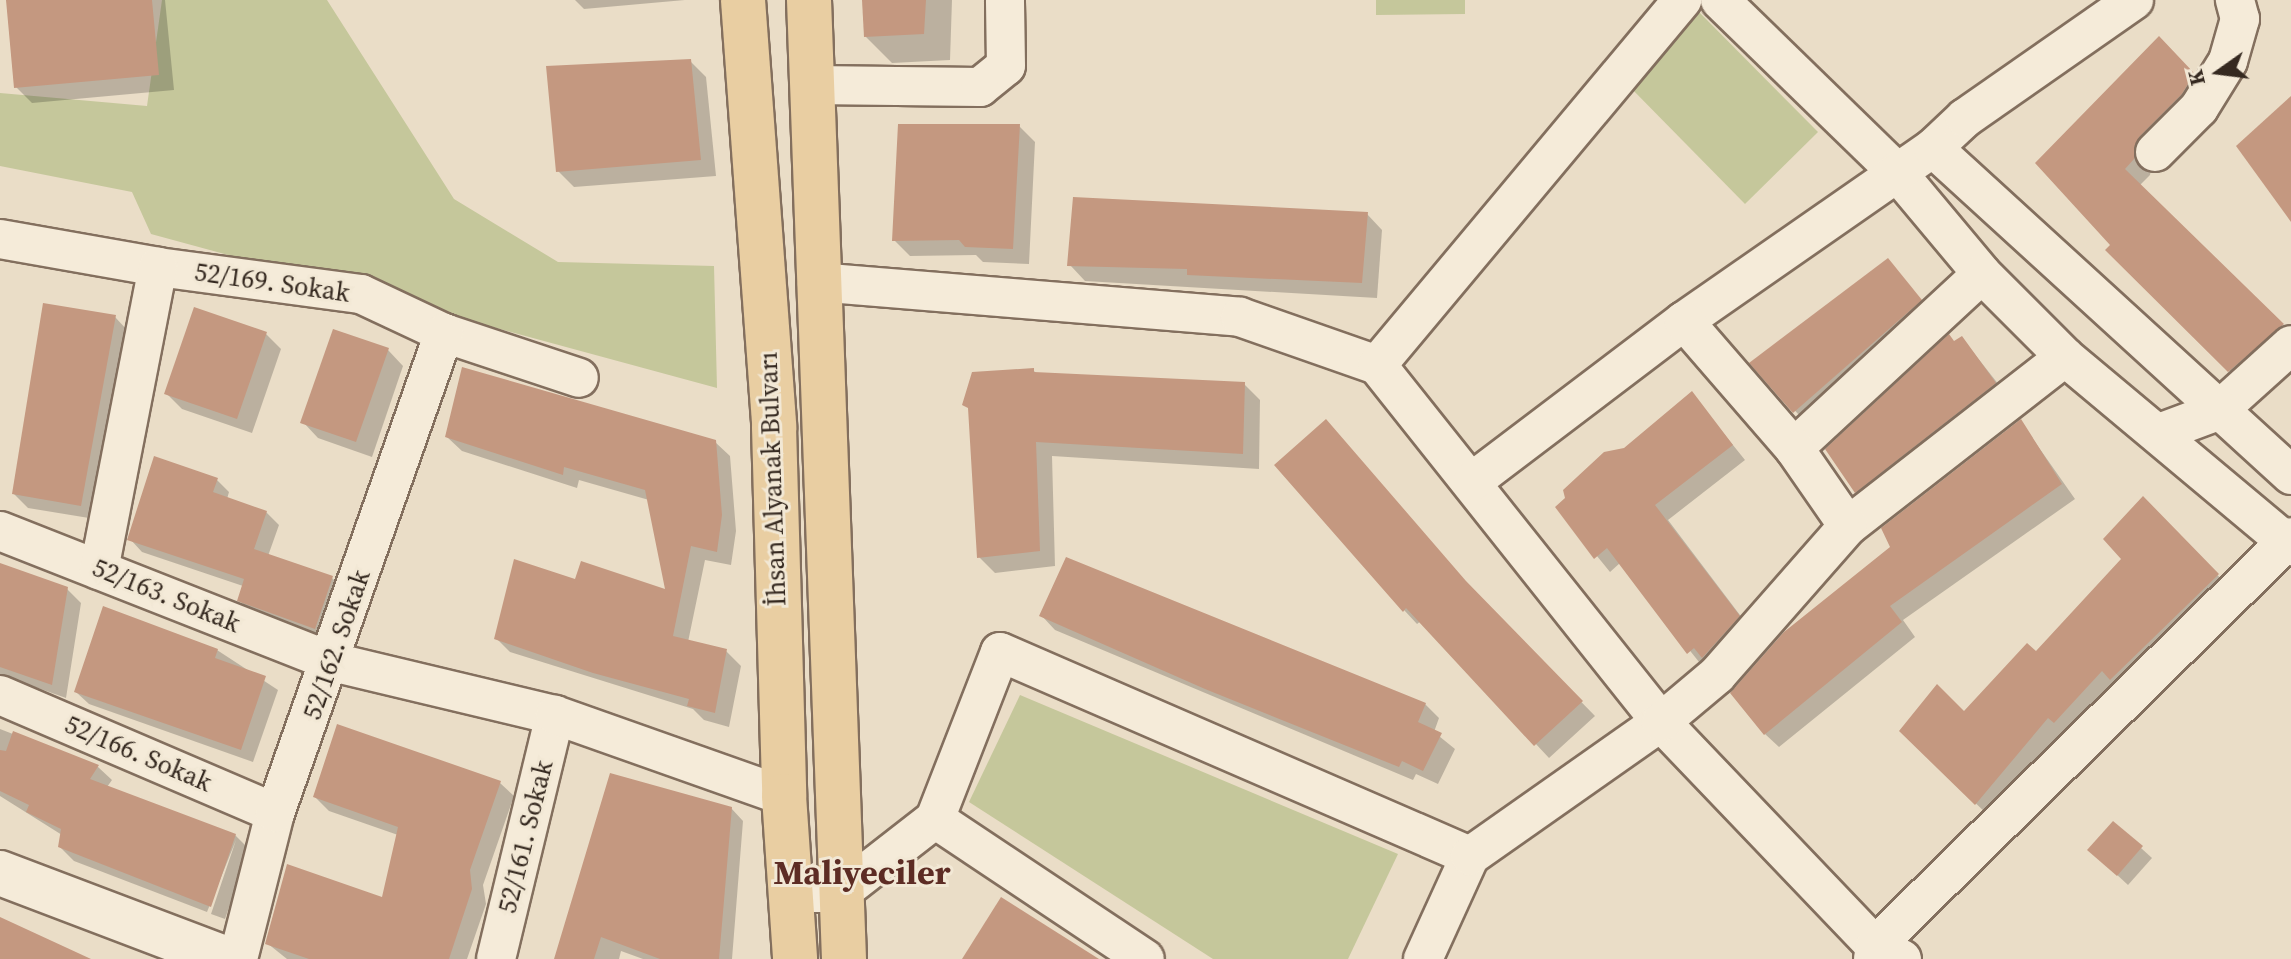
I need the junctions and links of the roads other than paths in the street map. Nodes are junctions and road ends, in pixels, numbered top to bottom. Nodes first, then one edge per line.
1 (743, 0) edge
2 (809, 0) edge
3 (1005, 0) edge
4 (1682, 0) edge
5 (1720, 0) edge
6 (2134, 0) edge
7 (2235, 0) edge
8 (813, 85) junction
9 (1933, 148) junction
10 (2155, 152) dead end
11 (1896, 171) junction
12 (0, 239) edge
13 (158, 267) junction
14 (1982, 274) junction
15 (817, 282) junction
16 (1684, 321) junction
17 (444, 333) junction
18 (2291, 345) edge
19 (2065, 357) junction
20 (1377, 365) junction
21 (579, 378) dead end
22 (2218, 411) junction
23 (2159, 433) junction
24 (1794, 448) junction
25 (2291, 475) edge
26 (1473, 481) junction
27 (1848, 526) junction
28 (0, 531) edge
29 (2290, 542) edge
30 (99, 570) junction
31 (332, 662) junction
32 (0, 695) edge
33 (555, 715) junction
34 (1661, 722) junction
35 (784, 796) junction
36 (275, 813) junction
37 (935, 819) junction
38 (1470, 856) junction
39 (0, 873) edge
40 (791, 893) junction
41 (840, 893) junction
42 (1883, 955) edge
43 (226, 959) edge
44 (238, 959) edge
45 (496, 959) edge
46 (795, 959) edge
47 (844, 959) edge
48 (1145, 959) edge
49 (1423, 959) edge

1 - 35 main road, İhsan Alyanak Bulvarı
2 - 8 main road, İhsan Alyanak Bulvarı
3 - 8 street
4 - 20 street
5 - 11 street
6 - 9 street
7 - 10 street
8 - 15 main road, İhsan Alyanak Bulvarı
9 - 11 street
9 - 22 street
11 - 14 street
11 - 16 street
12 - 13 street, 52/169. Sokak
13 - 17 street, 52/169. Sokak
13 - 30 street
14 - 19 street
14 - 24 street
15 - 20 street
15 - 41 main road, İhsan Alyanak Bulvarı
16 - 24 street
16 - 26 street
17 - 21 street, 52/169. Sokak
17 - 31 street, 52/162. Sokak
18 - 22 street
19 - 23 street
19 - 27 street
20 - 26 street
22 - 23 street
22 - 25 street
23 - 29 street
24 - 27 street
26 - 34 street
27 - 34 street
28 - 30 street, 52/163. Sokak
29 - 42 street
30 - 31 street, 52/163. Sokak
31 - 33 street
31 - 36 street, 52/162. Sokak
32 - 36 street, 52/166. Sokak
33 - 35 street
33 - 45 street, 52/161. Sokak
34 - 38 street
34 - 42 street
35 - 40 main road, İhsan Alyanak Bulvarı
36 - 44 street, 52/162. Sokak
37 - 38 street
37 - 41 street
37 - 48 street
38 - 49 street
39 - 43 main road
40 - 41 street
40 - 46 main road, İhsan Alyanak Bulvarı
41 - 47 main road, İhsan Alyanak Bulvarı

